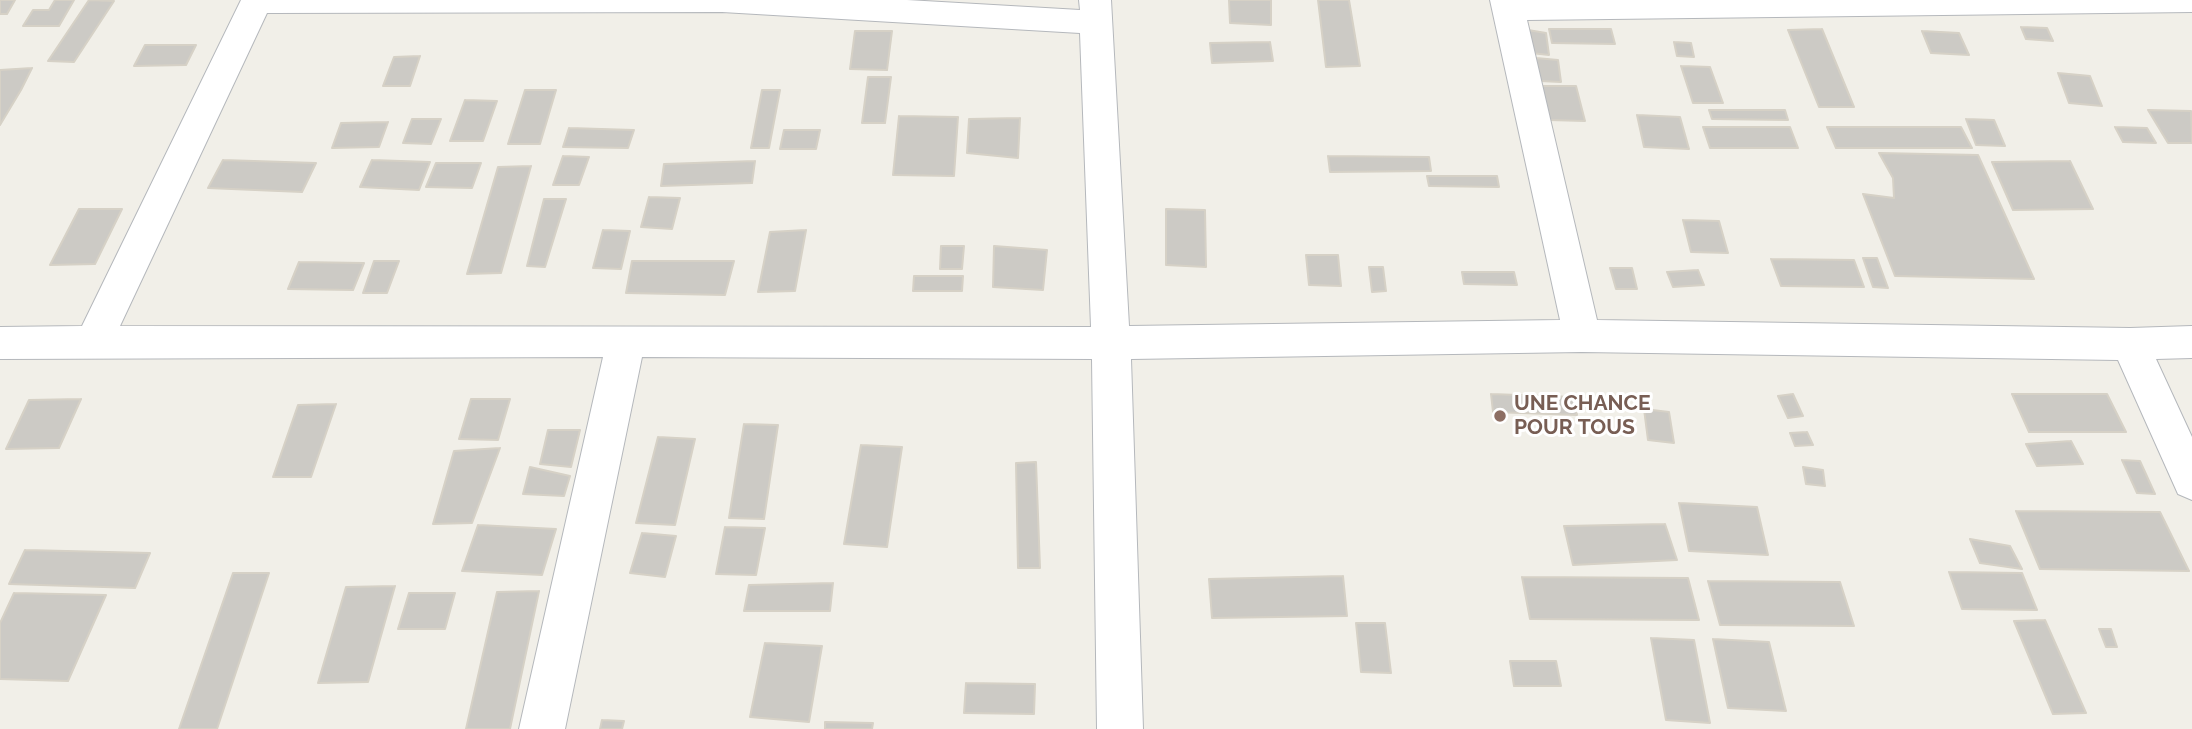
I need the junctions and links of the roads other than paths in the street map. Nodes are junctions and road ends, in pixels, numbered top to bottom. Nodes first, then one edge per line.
1 (485, 0) edge
2 (722, 0) edge
3 (257, 1) edge
4 (2192, 1) edge
5 (1965, 2) edge
6 (1507, 5) edge
7 (1095, 11) edge
8 (1582, 336) junction
9 (626, 341) junction
10 (2192, 342) edge
11 (0, 343) edge
12 (93, 343) junction
13 (1111, 343) junction
14 (2130, 344) junction
15 (2192, 481) edge
16 (541, 729) edge
17 (1120, 729) edge

1 - 2 street
1 - 3 street
2 - 7 street
3 - 12 street
4 - 5 street
5 - 6 street
6 - 8 street
7 - 13 street
8 - 13 street
8 - 14 street
9 - 12 street
9 - 13 street
9 - 16 street
10 - 14 street
11 - 12 street
13 - 17 street
14 - 15 street

